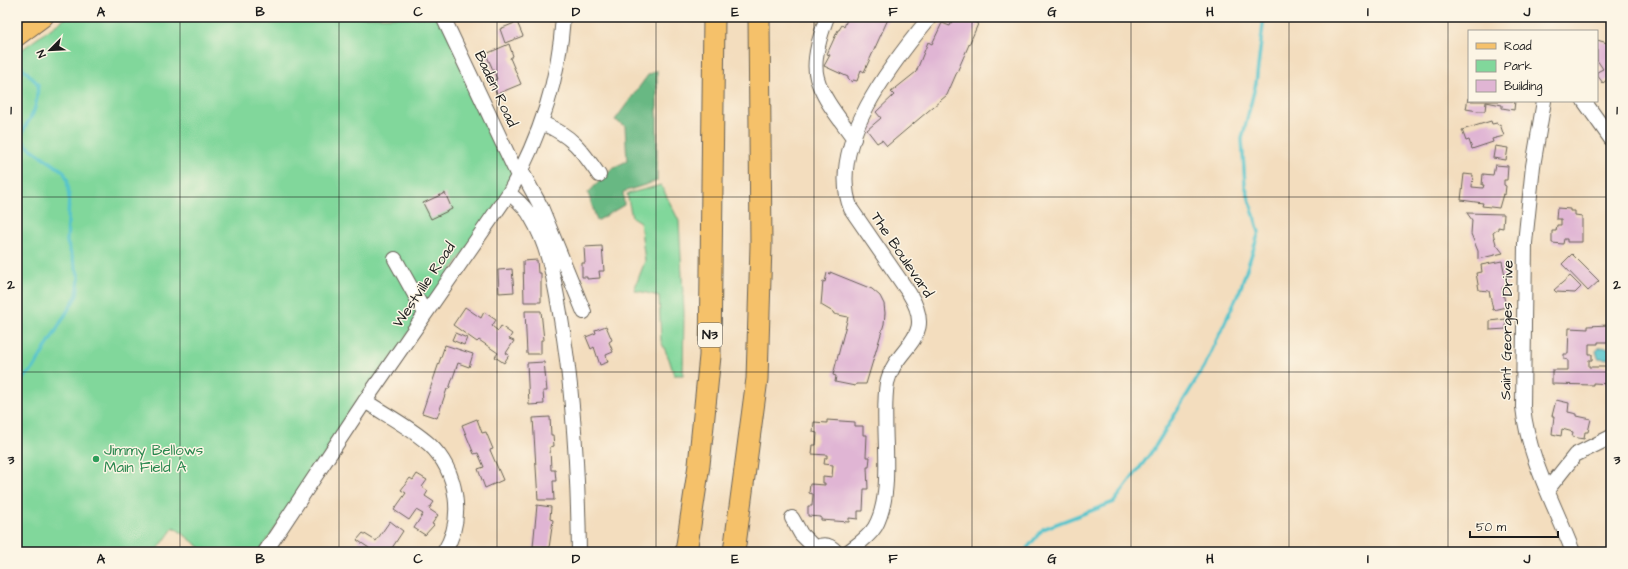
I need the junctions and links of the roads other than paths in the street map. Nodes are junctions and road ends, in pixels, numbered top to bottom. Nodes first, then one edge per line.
1 (44, 17) edge
2 (443, 17) edge
3 (563, 17) edge
4 (701, 17) edge
5 (714, 17) edge
6 (759, 17) edge
7 (765, 17) edge
8 (827, 17) edge
9 (930, 17) edge
10 (17, 37) edge
11 (759, 62) junction
12 (1544, 102) edge
13 (1585, 102) edge
14 (712, 116) junction
15 (542, 123) junction
16 (854, 139) junction
17 (1611, 139) edge
18 (519, 173) junction
19 (599, 175) dead end
20 (508, 192) junction
21 (395, 259) dead end
22 (584, 312) dead end
23 (425, 313) junction
24 (365, 401) junction
25 (1611, 437) edge
26 (1548, 489) junction
27 (792, 518) dead end
28 (853, 548) edge
29 (813, 550) edge
30 (834, 550) edge
31 (265, 552) edge
32 (444, 552) edge
33 (579, 552) edge
34 (686, 552) edge
35 (734, 552) edge
36 (1573, 552) edge

1 - 10 main road
2 - 18 street, Baden Road
3 - 15 street, Westville Road
4 - 14 highway
5 - 14 highway, N3
6 - 11 highway
7 - 11 highway
8 - 16 street
9 - 16 street, The Boulevard
11 - 35 highway
12 - 26 street, Saint Georges Drive
13 - 17 street
14 - 34 highway, N3
15 - 18 street, Westville Road
15 - 19 street
16 - 28 street, The Boulevard
18 - 20 street, Westville Road
18 - 22 street, Baden Road
20 - 23 street, Westville Road
20 - 33 street
21 - 23 street
23 - 24 street, Westville Road
24 - 31 street, Westville Road
24 - 32 street
25 - 26 street
26 - 36 street, Saint Georges Drive
27 - 29 street
28 - 30 street, The Boulevard
29 - 30 street, The Boulevard

